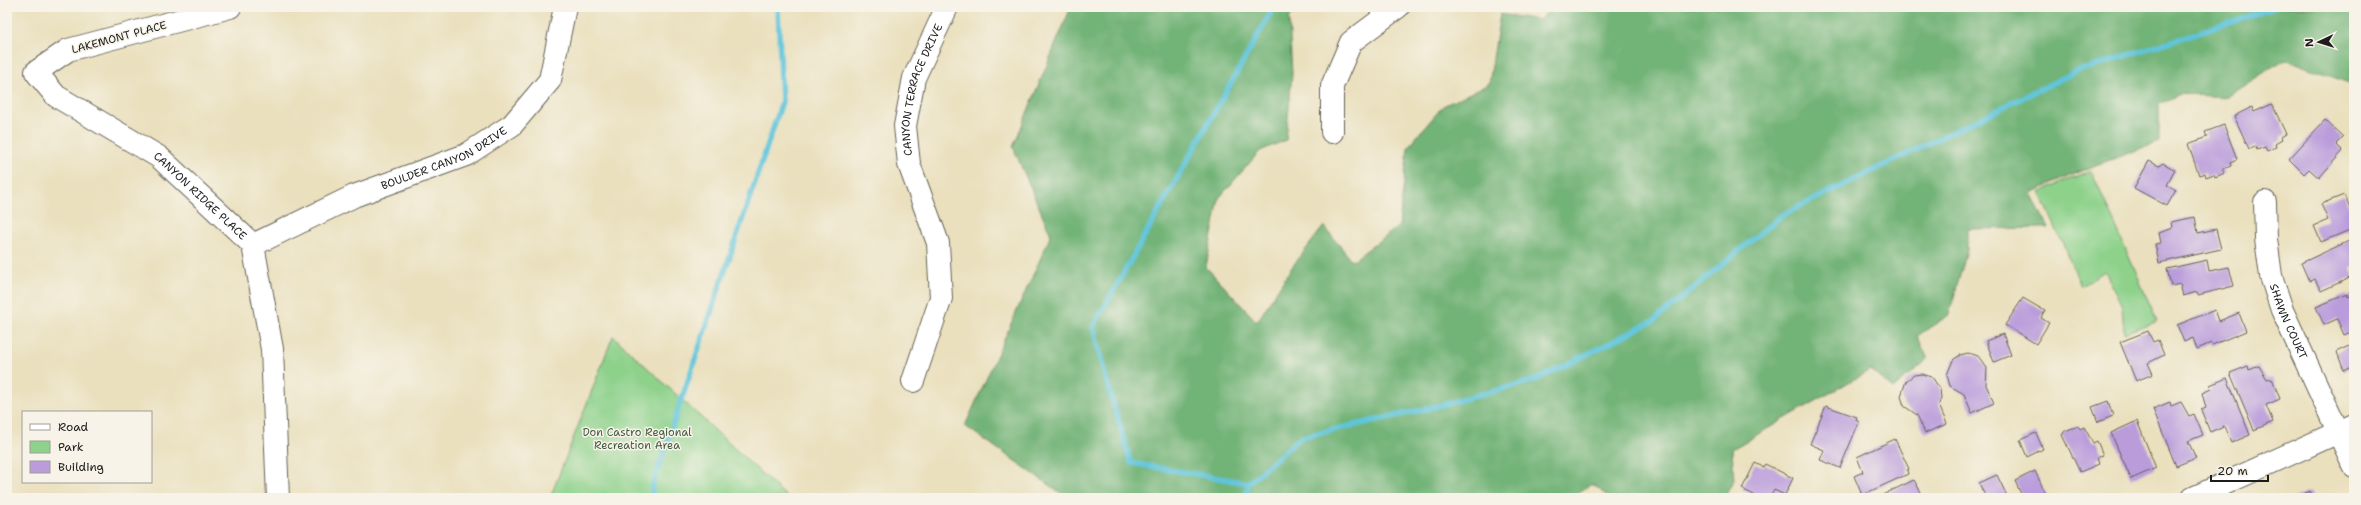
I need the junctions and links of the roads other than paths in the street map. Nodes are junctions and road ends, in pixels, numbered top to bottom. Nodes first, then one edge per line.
1 (230, 7) edge
2 (565, 7) edge
3 (947, 7) edge
4 (1398, 7) edge
5 (36, 72) joint
6 (1332, 132) dead end
7 (2265, 202) dead end
8 (253, 245) junction
9 (913, 381) dead end
10 (2347, 429) edge
11 (2354, 466) edge
12 (278, 498) edge
13 (2193, 498) edge

1 - 5 street, LAKEMONT PLACE
2 - 8 street, BOULDER CANYON DRIVE
3 - 9 street, CANYON TERRACE DRIVE
4 - 6 street
5 - 8 street, CANYON RIDGE PLACE
7 - 10 street, SHAWN COURT
8 - 12 street, CANYON RIDGE PLACE
10 - 11 street, SHAWN COURT
10 - 13 street

